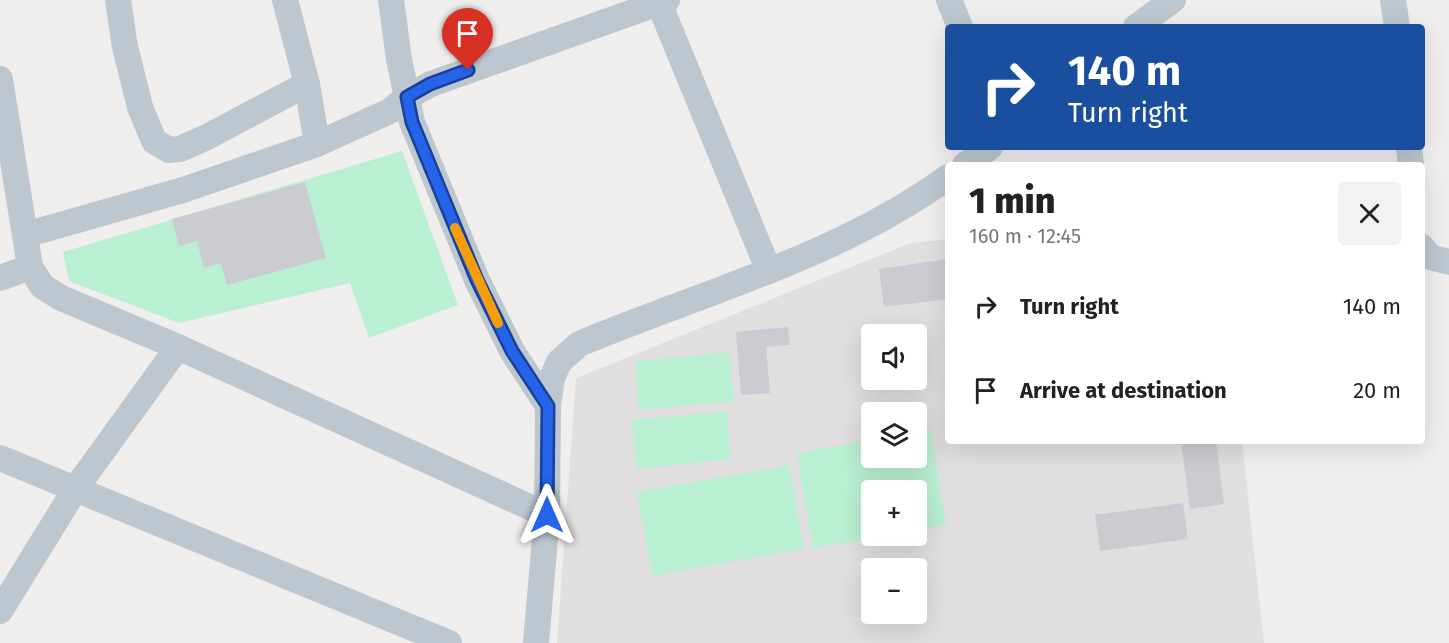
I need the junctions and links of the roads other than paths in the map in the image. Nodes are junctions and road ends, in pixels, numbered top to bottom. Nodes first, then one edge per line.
1 (118, 0) edge
2 (285, 0) edge
3 (391, 0) edge
4 (949, 0) edge
5 (1173, 0) edge
6 (663, 1) edge
7 (959, 24) edge
8 (1140, 24) edge
9 (0, 79) edge
10 (307, 84) junction
11 (407, 97) junction
12 (317, 144) junction
13 (986, 150) edge
14 (969, 162) edge
15 (945, 179) edge
16 (26, 235) junction
17 (1425, 251) edge
18 (1449, 262) edge
19 (30, 267) junction
20 (769, 271) junction
21 (0, 278) edge
22 (178, 347) junction
23 (548, 406) junction
24 (0, 458) edge
25 (76, 488) junction
26 (547, 515) junction
27 (0, 611) edge
28 (449, 643) edge
29 (536, 643) edge

1 - 10 street
2 - 10 street
3 - 11 street
4 - 7 street
5 - 8 street
6 - 11 street
6 - 20 street
9 - 16 street
10 - 12 street
11 - 12 street
11 - 23 street
12 - 16 street
13 - 14 street
15 - 20 street
16 - 19 street
17 - 18 street
19 - 21 street
19 - 22 street
20 - 23 street
22 - 25 street
22 - 26 street
23 - 26 street
24 - 25 street
25 - 27 street
25 - 28 street
26 - 29 street

